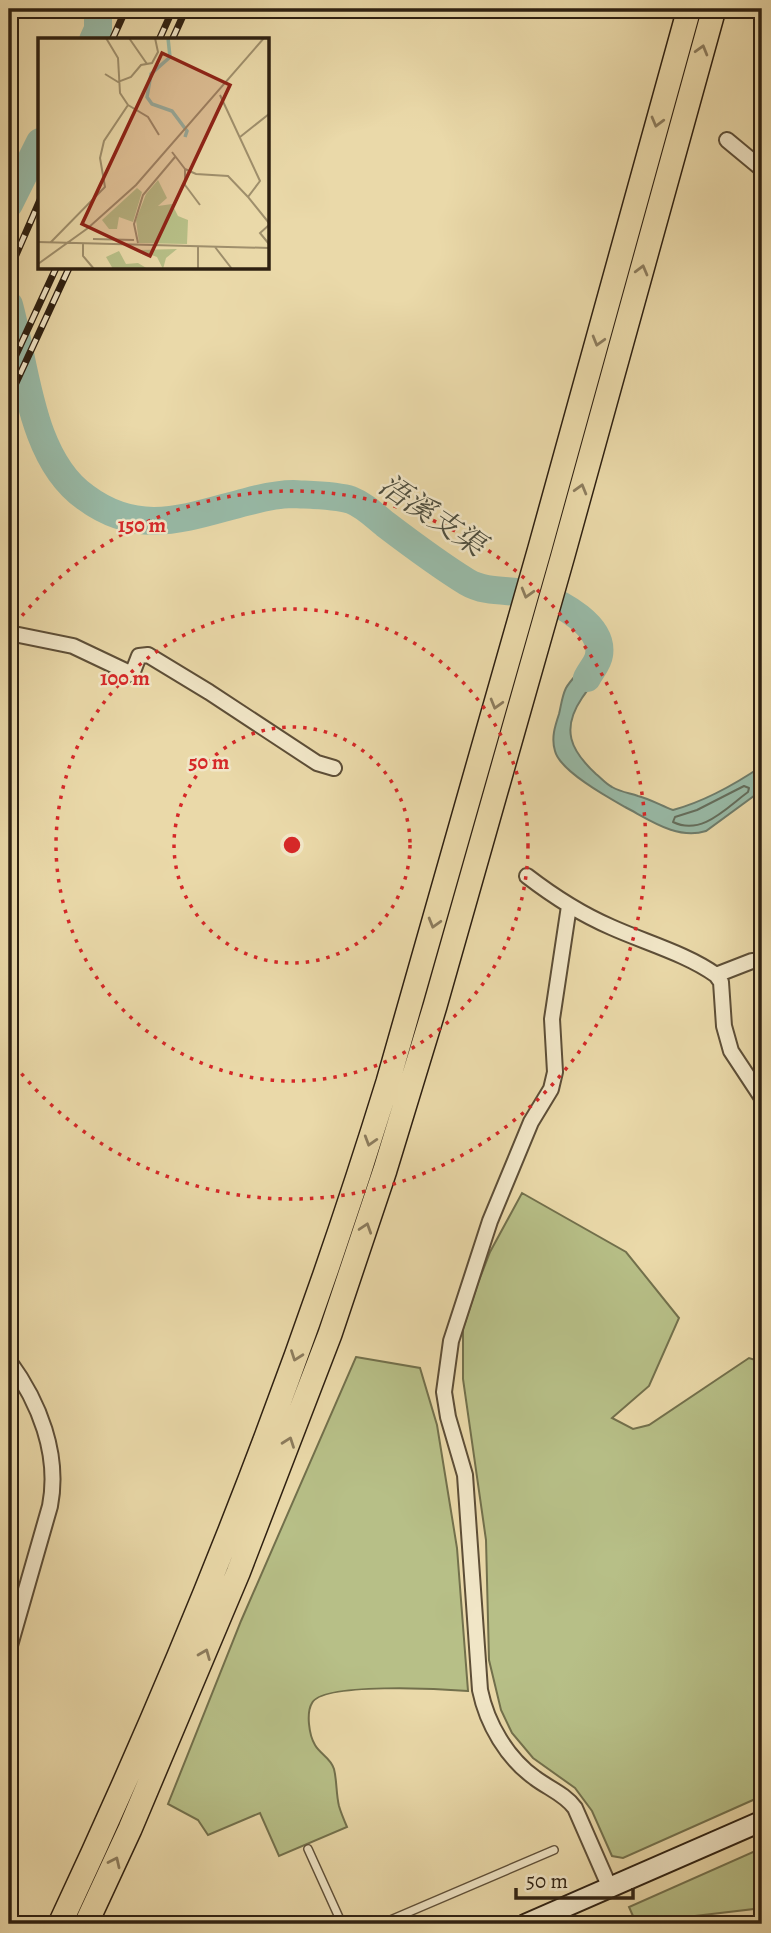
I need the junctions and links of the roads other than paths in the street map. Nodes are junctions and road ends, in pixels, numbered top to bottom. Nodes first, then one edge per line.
1 (689, 9) edge
2 (714, 9) edge
3 (727, 140) dead end
4 (762, 169) edge
5 (9, 633) edge
6 (334, 768) dead end
7 (527, 876) dead end
8 (569, 906) junction
9 (762, 961) edge
10 (716, 975) junction
11 (762, 1098) edge
12 (9, 1362) edge
13 (9, 1649) edge
14 (762, 1821) edge
15 (309, 1849) dead end
16 (554, 1850) dead end
17 (610, 1888) junction
18 (60, 1924) edge
19 (86, 1924) edge
20 (342, 1924) edge
21 (381, 1924) edge
22 (526, 1924) edge

1 -> 18 main road
19 -> 2 main road
3 - 4 street
5 - 6 street
7 - 8 street
8 - 10 street
8 - 17 street
9 - 10 street
10 - 11 street
12 - 13 street
14 - 17 main road
15 - 20 lane
16 - 21 lane
17 - 22 main road

